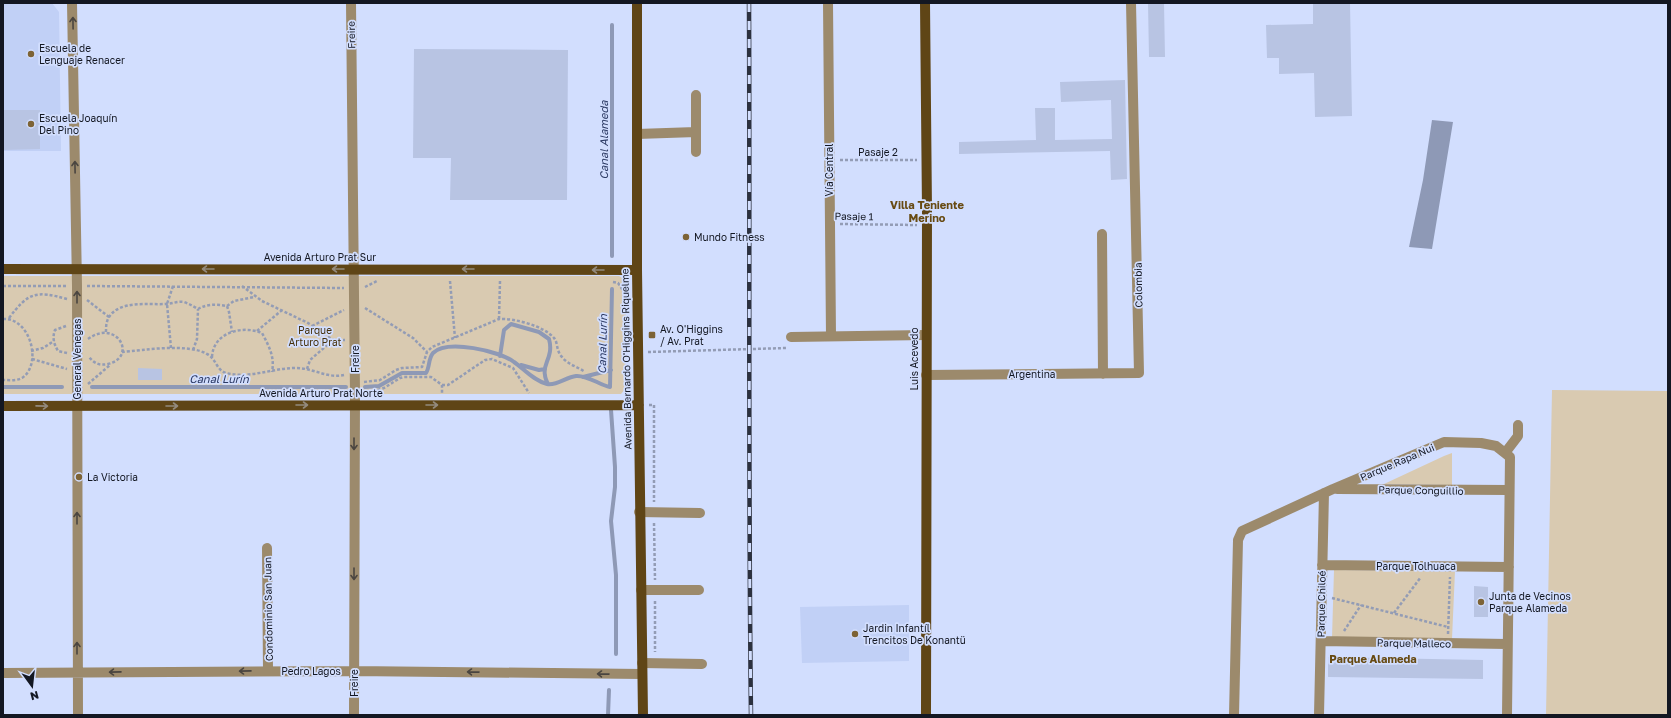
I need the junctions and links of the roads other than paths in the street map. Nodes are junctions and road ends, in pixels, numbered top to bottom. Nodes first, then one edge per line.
1 (72, 3) edge
2 (351, 3) edge
3 (637, 3) edge
4 (828, 3) edge
5 (925, 3) edge
6 (1131, 3) edge
7 (696, 95) dead end
8 (696, 132) junction
9 (637, 134) junction
10 (696, 152) dead end
11 (1102, 234) dead end
12 (3, 269) edge
13 (76, 269) junction
14 (354, 269) junction
15 (637, 270) junction
16 (926, 335) junction
17 (831, 336) junction
18 (791, 337) dead end
19 (1139, 373) joint
20 (1103, 374) junction
21 (926, 375) junction
22 (354, 405) junction
23 (3, 406) edge
24 (77, 406) junction
25 (639, 406) junction
26 (1518, 425) dead end
27 (1505, 453) junction
28 (1509, 490) junction
29 (1329, 491) junction
30 (639, 512) junction
31 (700, 513) dead end
32 (267, 548) dead end
33 (1322, 565) junction
34 (1509, 567) junction
35 (642, 590) junction
36 (699, 590) dead end
37 (1321, 641) junction
38 (1508, 644) junction
39 (642, 663) junction
40 (702, 664) dead end
41 (268, 671) junction
42 (354, 671) junction
43 (3, 673) edge
44 (77, 673) junction
45 (642, 674) junction
46 (78, 715) edge
47 (354, 715) edge
48 (643, 715) edge
49 (926, 715) edge
50 (1234, 715) edge
51 (1319, 715) edge
52 (1507, 715) edge

13 -> 1 street, General Venegas
2 - 14 street, Freire
3 - 9 main road, Avenida Bernardo O'Higgins Riquelme
4 - 17 street, Vía Central
5 - 16 main road, Luis Acevedo
6 - 19 street, Colombia
7 - 8 street
8 - 9 street
8 - 10 street
9 - 15 main road, Avenida Bernardo O'Higgins Riquelme
11 - 20 street
12 - 13 main road, Avenida Arturo Prat Sur
14 -> 13 main road, Avenida Arturo Prat Sur
24 -> 13 street, General Venegas
15 -> 14 main road, Avenida Arturo Prat Sur
14 - 22 street, Freire
15 - 25 main road, Avenida Bernardo O'Higgins Riquelme
16 - 17 street
16 - 21 main road, Luis Acevedo
17 - 18 street
19 - 20 street, Argentina
20 - 21 street, Argentina
21 - 49 main road, Luis Acevedo
24 -> 22 main road, Avenida Arturo Prat Norte
22 -> 25 main road, Avenida Arturo Prat Norte
22 -> 42 street, Freire
23 -> 24 main road, Avenida Arturo Prat Norte
44 -> 24 street, General Venegas
25 - 30 main road, Avenida Bernardo O'Higgins Riquelme
26 - 27 street
27 - 28 street
27 - 29 street, Parque Rapa Nui
28 - 29 street, Parque Conguillio
28 - 34 street
29 - 33 street, Parque Chiloé
29 - 50 street, Parque Rapa Nui
30 - 31 street
30 - 35 main road, Avenida Bernardo O'Higgins Riquelme
32 - 41 street, Condominio San Juan
33 - 34 street, Parque Tolhuaca
33 - 37 street, Parque Chiloé
34 - 38 street
35 - 36 street
35 - 39 main road, Avenida Bernardo O'Higgins Riquelme
37 - 38 street, Parque Malleco
37 - 51 street, Parque Chiloé
38 - 52 street
39 - 40 street
39 - 45 main road, Avenida Bernardo O'Higgins Riquelme
41 - 42 street, Pedro Lagos
41 -> 44 street, Pedro Lagos
45 -> 42 street, Pedro Lagos
42 - 47 street, Freire
43 - 44 street, Pedro Lagos
44 - 46 street, General Venegas
45 - 48 main road, Avenida Bernardo O'Higgins Riquelme

